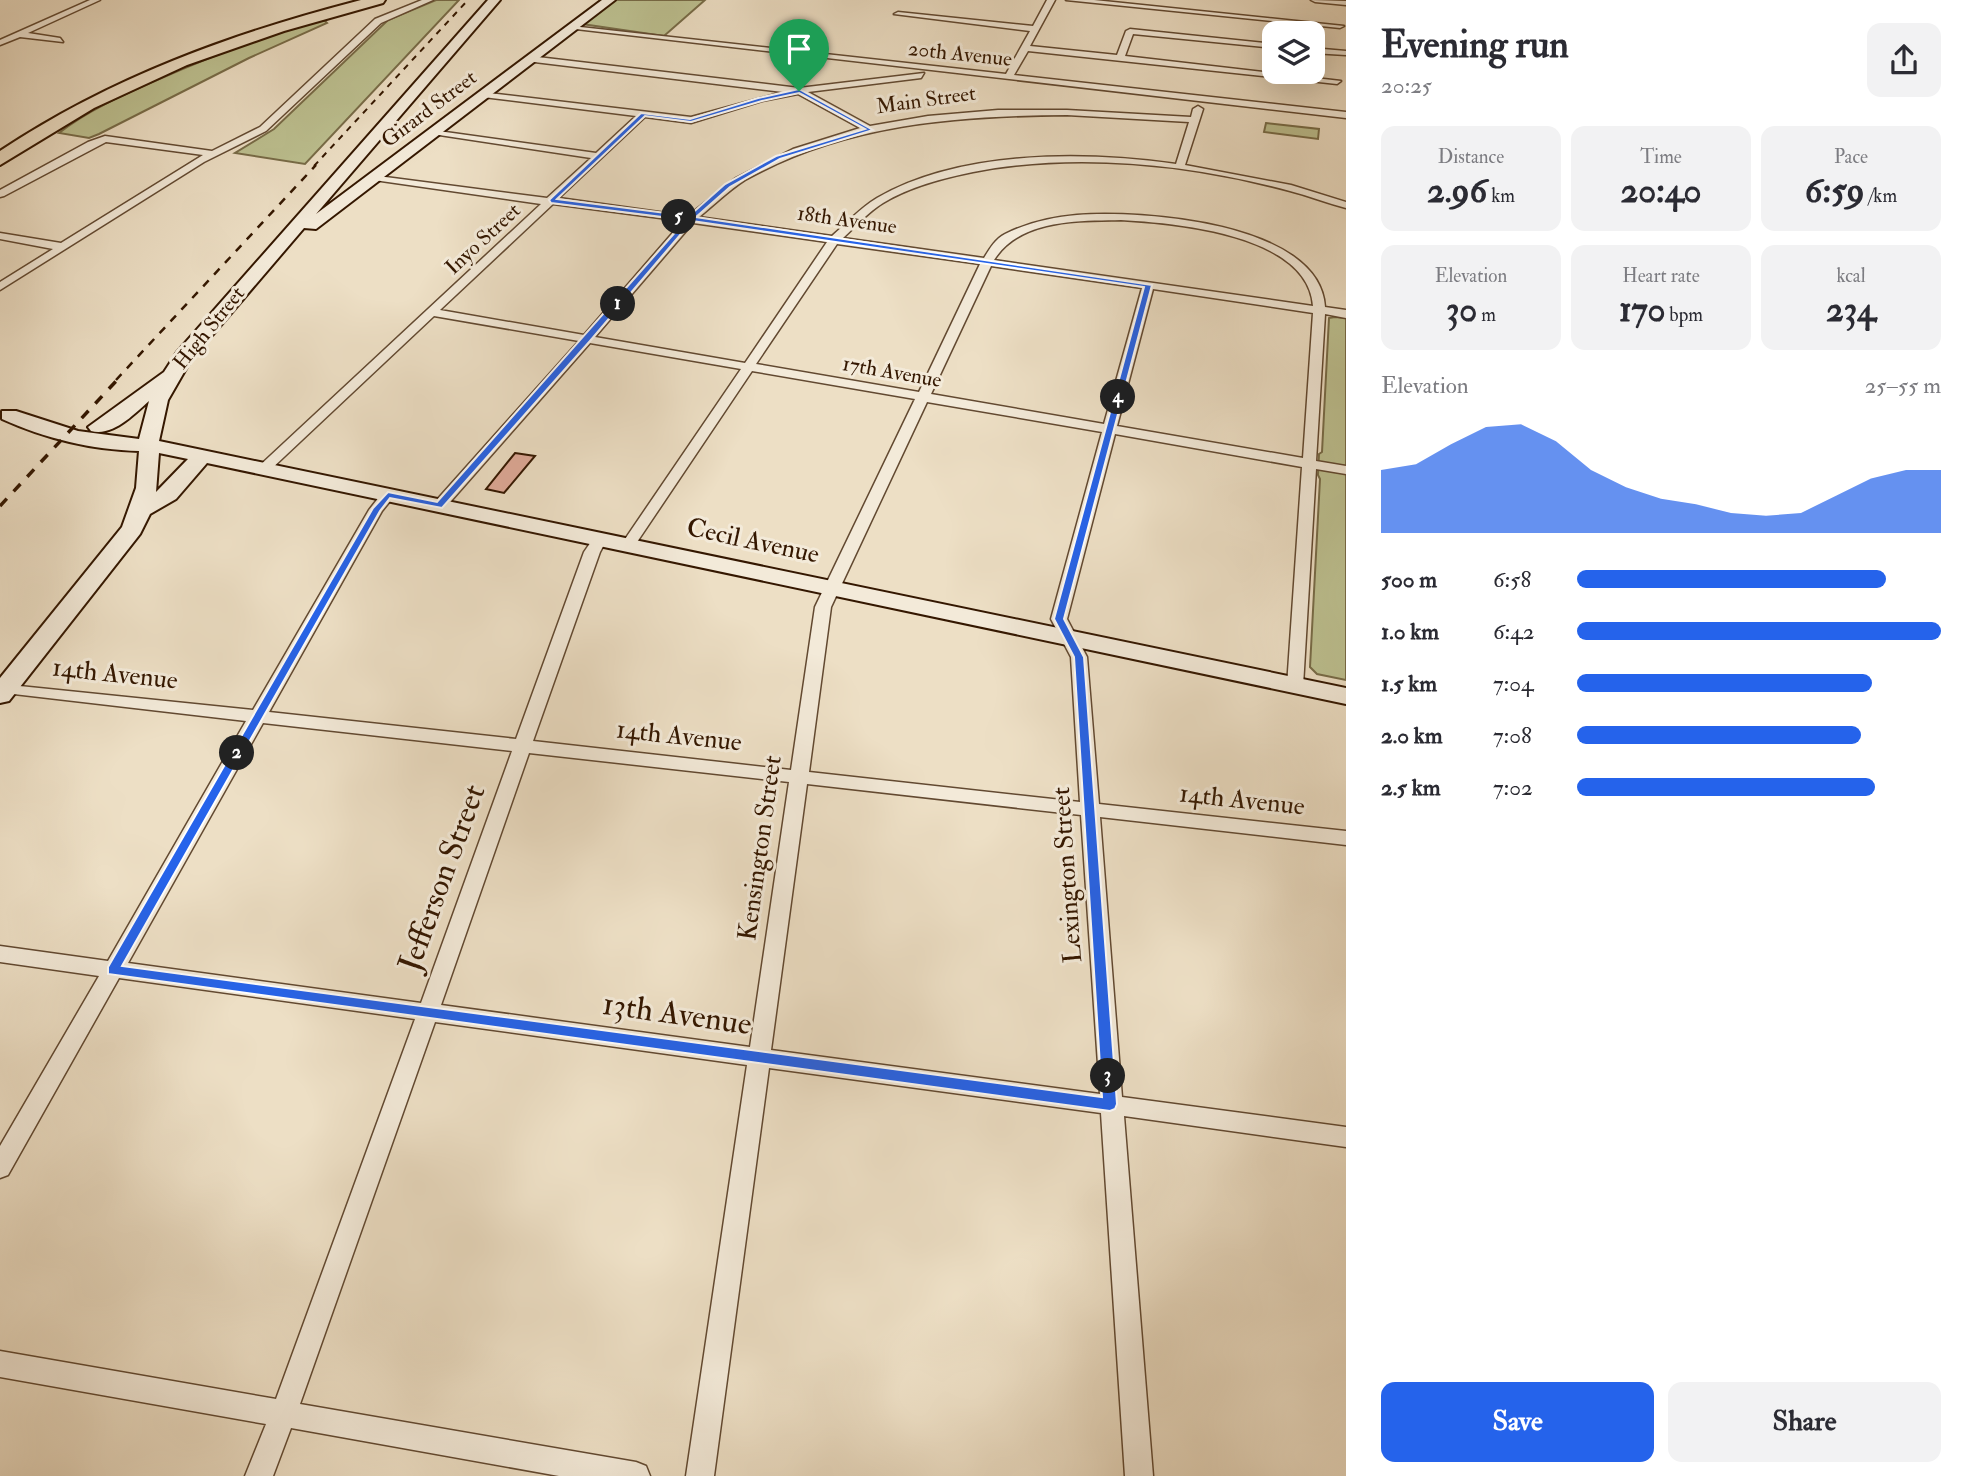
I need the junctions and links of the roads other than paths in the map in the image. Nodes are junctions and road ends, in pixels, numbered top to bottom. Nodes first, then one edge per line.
1 (96, 0) edge
2 (353, 0) edge
3 (378, 0) edge
4 (429, 0) edge
5 (494, 0) edge
6 (609, 0) edge
7 (1051, 0) edge
8 (1070, 0) edge
9 (1315, 0) edge
10 (1141, 3) edge
11 (1346, 3) edge
12 (901, 11) dead end
13 (1340, 26) dead end
14 (571, 28) junction
15 (1036, 29) junction
16 (0, 32) edge
17 (19, 35) junction
18 (60, 40) dead end
19 (0, 43) edge
20 (1262, 45) edge
21 (1026, 48) junction
22 (1325, 51) edge
23 (1346, 53) edge
24 (1120, 58) junction
25 (529, 59) junction
26 (963, 72) junction
27 (1009, 77) junction
28 (1337, 81) dead end
29 (799, 91) junction
30 (483, 94) junction
31 (1200, 98) junction
32 (54, 111) junction
33 (643, 114) junction
34 (1346, 115) edge
35 (1195, 120) junction
36 (870, 130) junction
37 (431, 133) junction
38 (0, 136) edge
39 (0, 142) edge
40 (214, 154) junction
41 (600, 156) junction
42 (0, 159) edge
43 (1180, 166) junction
44 (342, 173) junction
45 (374, 177) junction
46 (0, 194) edge
47 (551, 201) junction
48 (1346, 205) edge
49 (691, 219) junction
50 (0, 236) edge
51 (835, 239) junction
52 (63, 247) junction
53 (274, 251) junction
54 (988, 262) junction
55 (1148, 285) junction
56 (0, 287) edge
57 (1319, 310) junction
58 (431, 312) junction
59 (1346, 314) edge
60 (587, 339) junction
61 (749, 367) junction
62 (173, 372) junction
63 (923, 397) junction
64 (5, 414) edge
65 (98, 427) junction
66 (1110, 429) junction
67 (149, 444) junction
68 (202, 456) junction
69 (1309, 464) junction
70 (263, 469) junction
71 (1346, 470) edge
72 (388, 495) junction
73 (439, 506) junction
74 (143, 509) junction
75 (600, 539) junction
76 (628, 545) junction
77 (832, 588) junction
78 (1068, 638) junction
79 (1295, 685) junction
80 (3, 692) edge
81 (1346, 696) edge
82 (258, 716) junction
83 (523, 745) junction
84 (798, 776) junction
85 (1089, 809) junction
86 (1346, 838) edge
87 (0, 954) edge
88 (113, 970) junction
89 (428, 1012) junction
90 (760, 1057) junction
91 (1110, 1104) junction
92 (1346, 1137) edge
93 (0, 1168) edge
94 (0, 1364) edge
95 (282, 1412) junction
96 (259, 1476) edge
97 (636, 1476) edge
98 (700, 1476) edge
99 (1139, 1476) edge

1 - 17 street
2 - 32 highway
3 - 42 highway
4 - 40 street
5 - 44 main road, High Street
6 - 14 main road, Girard Street
7 - 15 street
8 - 10 street
9 - 11 street
10 - 13 street
12 - 15 street
14 - 25 main road, Girard Street
14 - 26 street, 20th Avenue
15 - 21 street
16 - 17 street
17 - 18 street
17 - 19 street
20 - 24 street
21 - 24 street
21 - 27 street
22 - 23 street
24 - 28 street
25 - 29 street
25 - 30 main road, Girard Street
26 - 27 street, 20th Avenue
26 - 29 street
27 - 31 street, 20th Avenue
29 - 33 street
29 - 36 street
30 - 33 street
30 - 37 main road, Girard Street
31 - 34 street, 20th Avenue
31 - 35 street
32 - 38 highway
32 - 39 highway
33 - 41 street, Inyo Street
35 - 36 street, Main Street
35 - 43 street
36 - 49 street, Main Street
37 - 41 street
37 - 45 main road, Girard Street
40 - 46 street
40 - 52 street
41 - 47 street, Inyo Street
43 - 48 street
43 - 51 street
44 - 45 main road, 18th Avenue
44 - 53 main road, High Street
45 - 47 street, 18th Avenue
45 - 53 main road, Girard Street
47 - 49 street, 18th Avenue
47 - 58 street, Inyo Street
49 - 51 street, 18th Avenue
49 - 60 street, Main Street
50 - 52 street
51 - 54 street, 18th Avenue
51 - 61 street
52 - 56 street
53 - 62 main road, High Street
54 - 55 street, 18th Avenue
54 - 57 street, Kensington Street
54 - 63 street, Kensington Street
55 - 57 street, 18th Avenue
55 - 66 street, Lexington Street
57 - 59 street, 18th Avenue
57 - 69 street
58 - 60 street, 17th Avenue
58 - 70 street, Inyo Street
60 - 61 street, 17th Avenue
60 - 73 street, Main Street
61 - 63 street, 17th Avenue
61 - 76 street
62 - 65 main road
62 - 67 main road, High Street
63 - 66 street, 17th Avenue
63 - 77 street, Kensington Street
64 - 65 main road, Cecil Avenue
64 - 67 main road, Cecil Avenue
65 - 67 main road, Cecil Avenue
66 - 69 street, 17th Avenue
66 - 78 street, Lexington Street
67 - 68 main road, Cecil Avenue
67 - 74 main road, High Street
68 - 70 main road, Cecil Avenue
68 - 74 main road
69 - 71 street, 17th Avenue
69 - 79 street
70 - 72 main road, Cecil Avenue
72 - 73 main road, Cecil Avenue
72 - 82 street
73 - 75 main road, Cecil Avenue
74 - 80 main road, High Street
75 - 76 main road, Cecil Avenue
75 - 83 street, Jefferson Street
76 - 77 main road, Cecil Avenue
77 - 78 main road, Cecil Avenue
77 - 84 street, Kensington Street
78 - 79 main road, Cecil Avenue
78 - 85 street, Lexington Street
79 - 81 main road, Cecil Avenue
80 - 82 street, 14th Avenue
82 - 83 street, 14th Avenue
82 - 88 street
83 - 84 street, 14th Avenue
83 - 89 street, Jefferson Street
84 - 85 street, 14th Avenue
84 - 90 street, Kensington Street
85 - 86 street, 14th Avenue
85 - 91 street, Lexington Street
87 - 88 street, 13th Avenue
88 - 89 street, 13th Avenue
88 - 93 street
89 - 90 street, 13th Avenue
89 - 95 street, Jefferson Street
90 - 91 street, 13th Avenue
90 - 98 street, Kensington Street
91 - 92 street, 13th Avenue
91 - 99 street, Lexington Street
94 - 95 street
95 - 96 street, Jefferson Street
95 - 97 street

